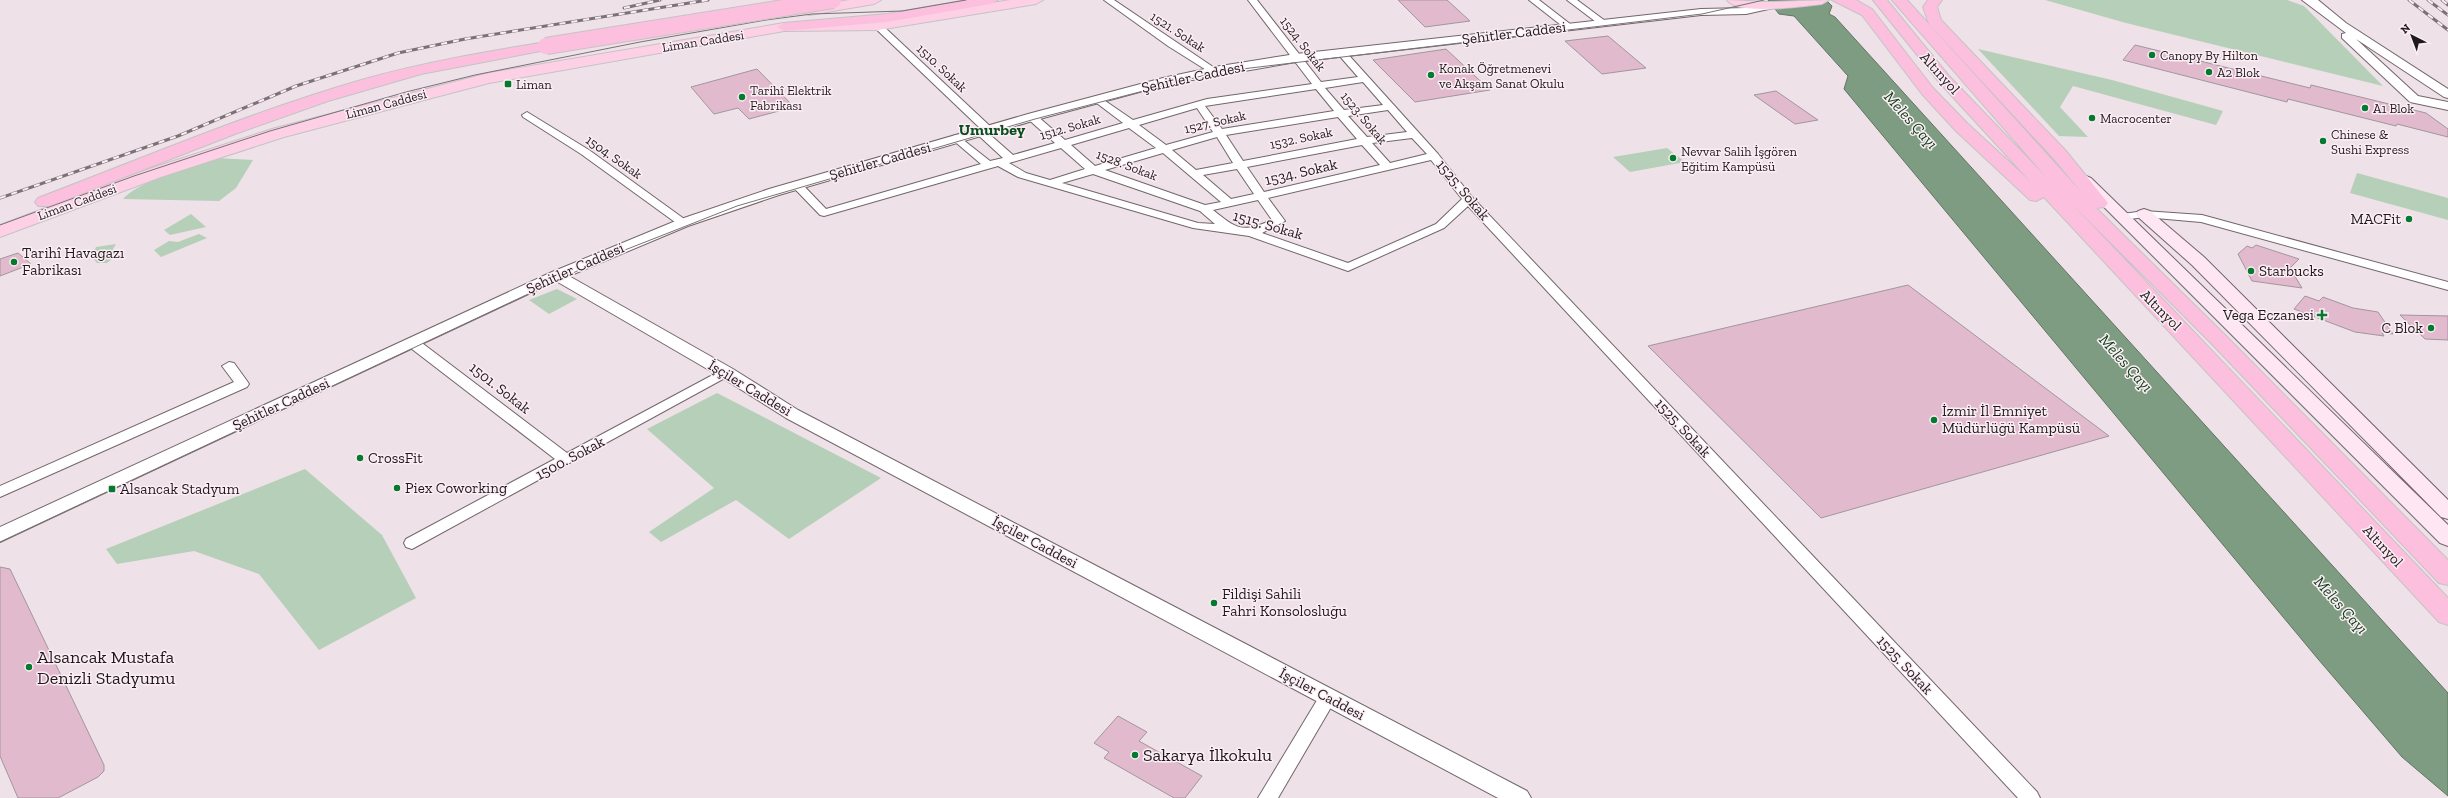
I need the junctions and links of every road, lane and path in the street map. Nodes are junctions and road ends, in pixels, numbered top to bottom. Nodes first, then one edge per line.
1 (823, 0) edge
2 (833, 0) edge
3 (874, 0) edge
4 (991, 0) edge
5 (1036, 0) edge
6 (1108, 0) edge
7 (1252, 0) edge
8 (1533, 0) edge
9 (1571, 0) edge
10 (1734, 0) edge
11 (1822, 0) edge
12 (1839, 0) edge
13 (1899, 0) edge
14 (1935, 0) edge
15 (2307, 0) edge
16 (1880, 1) edge
17 (1769, 6) junction
18 (771, 17) junction
19 (1603, 23) junction
20 (2342, 25) junction
21 (878, 26) junction
22 (784, 27) junction
23 (1568, 27) junction
24 (1342, 53) junction
25 (1296, 58) junction
26 (1214, 71) junction
27 (1365, 79) junction
28 (1319, 85) junction
29 (2448, 94) edge
30 (1098, 99) junction
31 (1199, 104) junction
32 (2448, 106) edge
33 (1391, 107) junction
34 (1341, 114) junction
35 (526, 115) dead end
36 (1032, 117) junction
37 (1130, 124) junction
38 (984, 131) junction
39 (1220, 133) junction
40 (1415, 134) junction
41 (957, 138) junction
42 (1365, 142) junction
43 (1062, 144) junction
44 (1164, 149) junction
45 (2060, 155) junction
46 (1434, 156) junction
47 (1011, 159) junction
48 (993, 164) junction
49 (1241, 165) junction
50 (1388, 167) junction
51 (1093, 170) junction
52 (1193, 174) junction
53 (1050, 183) junction
54 (797, 185) junction
55 (1150, 189) junction
56 (1259, 196) junction
57 (1468, 199) junction
58 (44, 202) junction
59 (1229, 203) junction
60 (1128, 206) junction
61 (1204, 209) junction
62 (2144, 214) junction
63 (2123, 217) junction
64 (0, 219) edge
65 (684, 223) junction
66 (1228, 228) junction
67 (0, 231) edge
68 (1252, 233) junction
69 (2124, 273) junction
70 (557, 275) junction
71 (2448, 286) edge
72 (2179, 299) junction
73 (413, 343) junction
74 (229, 366) dead end
75 (727, 373) junction
76 (566, 460) junction
77 (0, 492) edge
78 (2448, 512) edge
79 (0, 535) edge
80 (2448, 538) edge
81 (412, 543) dead end
82 (2448, 576) edge
83 (2448, 615) edge
84 (1328, 697) junction
85 (1268, 798) edge
86 (1519, 798) edge
87 (2030, 798) edge

1 - 18 main road
2 - 58 highway, bridge
3 - 18 main road
4 - 22 highway
5 - 21 main road, Liman Caddesi
6 - 26 street, 1521. Sokak
7 - 25 street, 1524. Sokak
8 - 23 street
9 - 19 street
10 - 17 main road
11 - 17 main road, Şehitler Caddesi
12 - 69 highway
13 - 72 highway, Altınyol
14 - 45 highway
15 - 20 street
16 - 69 highway, Altınyol
17 - 19 street, Şehitler Caddesi
18 - 58 main road, Liman Caddesi
19 - 23 street, Şehitler Caddesi
20 - 29 street
20 - 32 street
21 - 22 main road, Liman Caddesi
21 - 38 street, 1510. Sokak
22 - 67 main road, Liman Caddesi
23 - 24 street, Şehitler Caddesi
24 - 25 street, Şehitler Caddesi
24 - 27 street, 1525. Sokak
25 - 26 street, Şehitler Caddesi
25 - 28 street, 1524. Sokak
26 - 30 street, Şehitler Caddesi
27 - 28 street, 1512. Sokak
27 - 33 street, 1525. Sokak
28 - 31 street, 1512. Sokak
28 - 34 street, 1523. Sokak
30 - 36 street, Şehitler Caddesi
30 - 37 street
31 - 37 street, 1512. Sokak
31 - 39 street
33 - 34 street, 1527. Sokak
33 - 40 street, 1525. Sokak
34 - 39 street, 1527. Sokak
34 - 42 street, 1523. Sokak
35 - 65 street, 1504. Sokak
36 - 38 street, Şehitler Caddesi
36 - 43 street, 1528. Sokak
37 - 43 street, 1512. Sokak
37 - 44 street
38 - 41 street, Şehitler Caddesi
38 - 47 street, 1510. Sokak
39 - 44 street, 1527. Sokak
39 - 49 street
40 - 42 street, 1532. Sokak
40 - 46 street, 1525. Sokak
41 - 48 street, 1515. Sokak
41 - 54 street, Şehitler Caddesi
42 - 49 street, 1532. Sokak
42 - 50 street, 1523. Sokak
43 - 47 street, 1512. Sokak
43 - 51 street, 1528. Sokak
44 - 51 street, 1527. Sokak
44 - 52 street
45 - 63 main road
45 - 72 highway
46 - 50 street, 1534. Sokak
46 - 57 street, 1525. Sokak
47 - 48 street, 1512. Sokak
48 - 53 street, 1515. Sokak
48 - 54 street, 1512. Sokak
49 - 52 street, 1532. Sokak
49 - 56 street
50 - 56 street, 1534. Sokak
51 - 53 street, 1527. Sokak
51 - 55 street, 1528. Sokak
52 - 59 street
53 - 60 street, 1515. Sokak
54 - 65 street, Şehitler Caddesi
55 - 60 street
55 - 61 street, 1528. Sokak
56 - 59 street, 1534. Sokak
56 - 68 street
57 - 68 street, 1515. Sokak
57 - 87 street, 1525. Sokak
58 - 64 main road, Liman Caddesi
59 - 61 street, 1534. Sokak
60 - 66 street, 1515. Sokak
61 - 66 street
62 - 63 street
62 - 71 street
62 - 78 main road
63 - 80 main road
65 - 70 street, Şehitler Caddesi
66 - 68 street, 1515. Sokak
69 - 83 highway, Altınyol
70 - 73 street, Şehitler Caddesi
70 - 75 street, İşçiler Caddesi
72 - 82 highway, Altınyol
73 - 76 street, 1501. Sokak
73 - 79 street, Şehitler Caddesi
74 - 77 street
75 - 76 street, 1500. Sokak
75 - 84 street, İşçiler Caddesi
76 - 81 street, 1500. Sokak
84 - 85 street
84 - 86 street, İşçiler Caddesi

